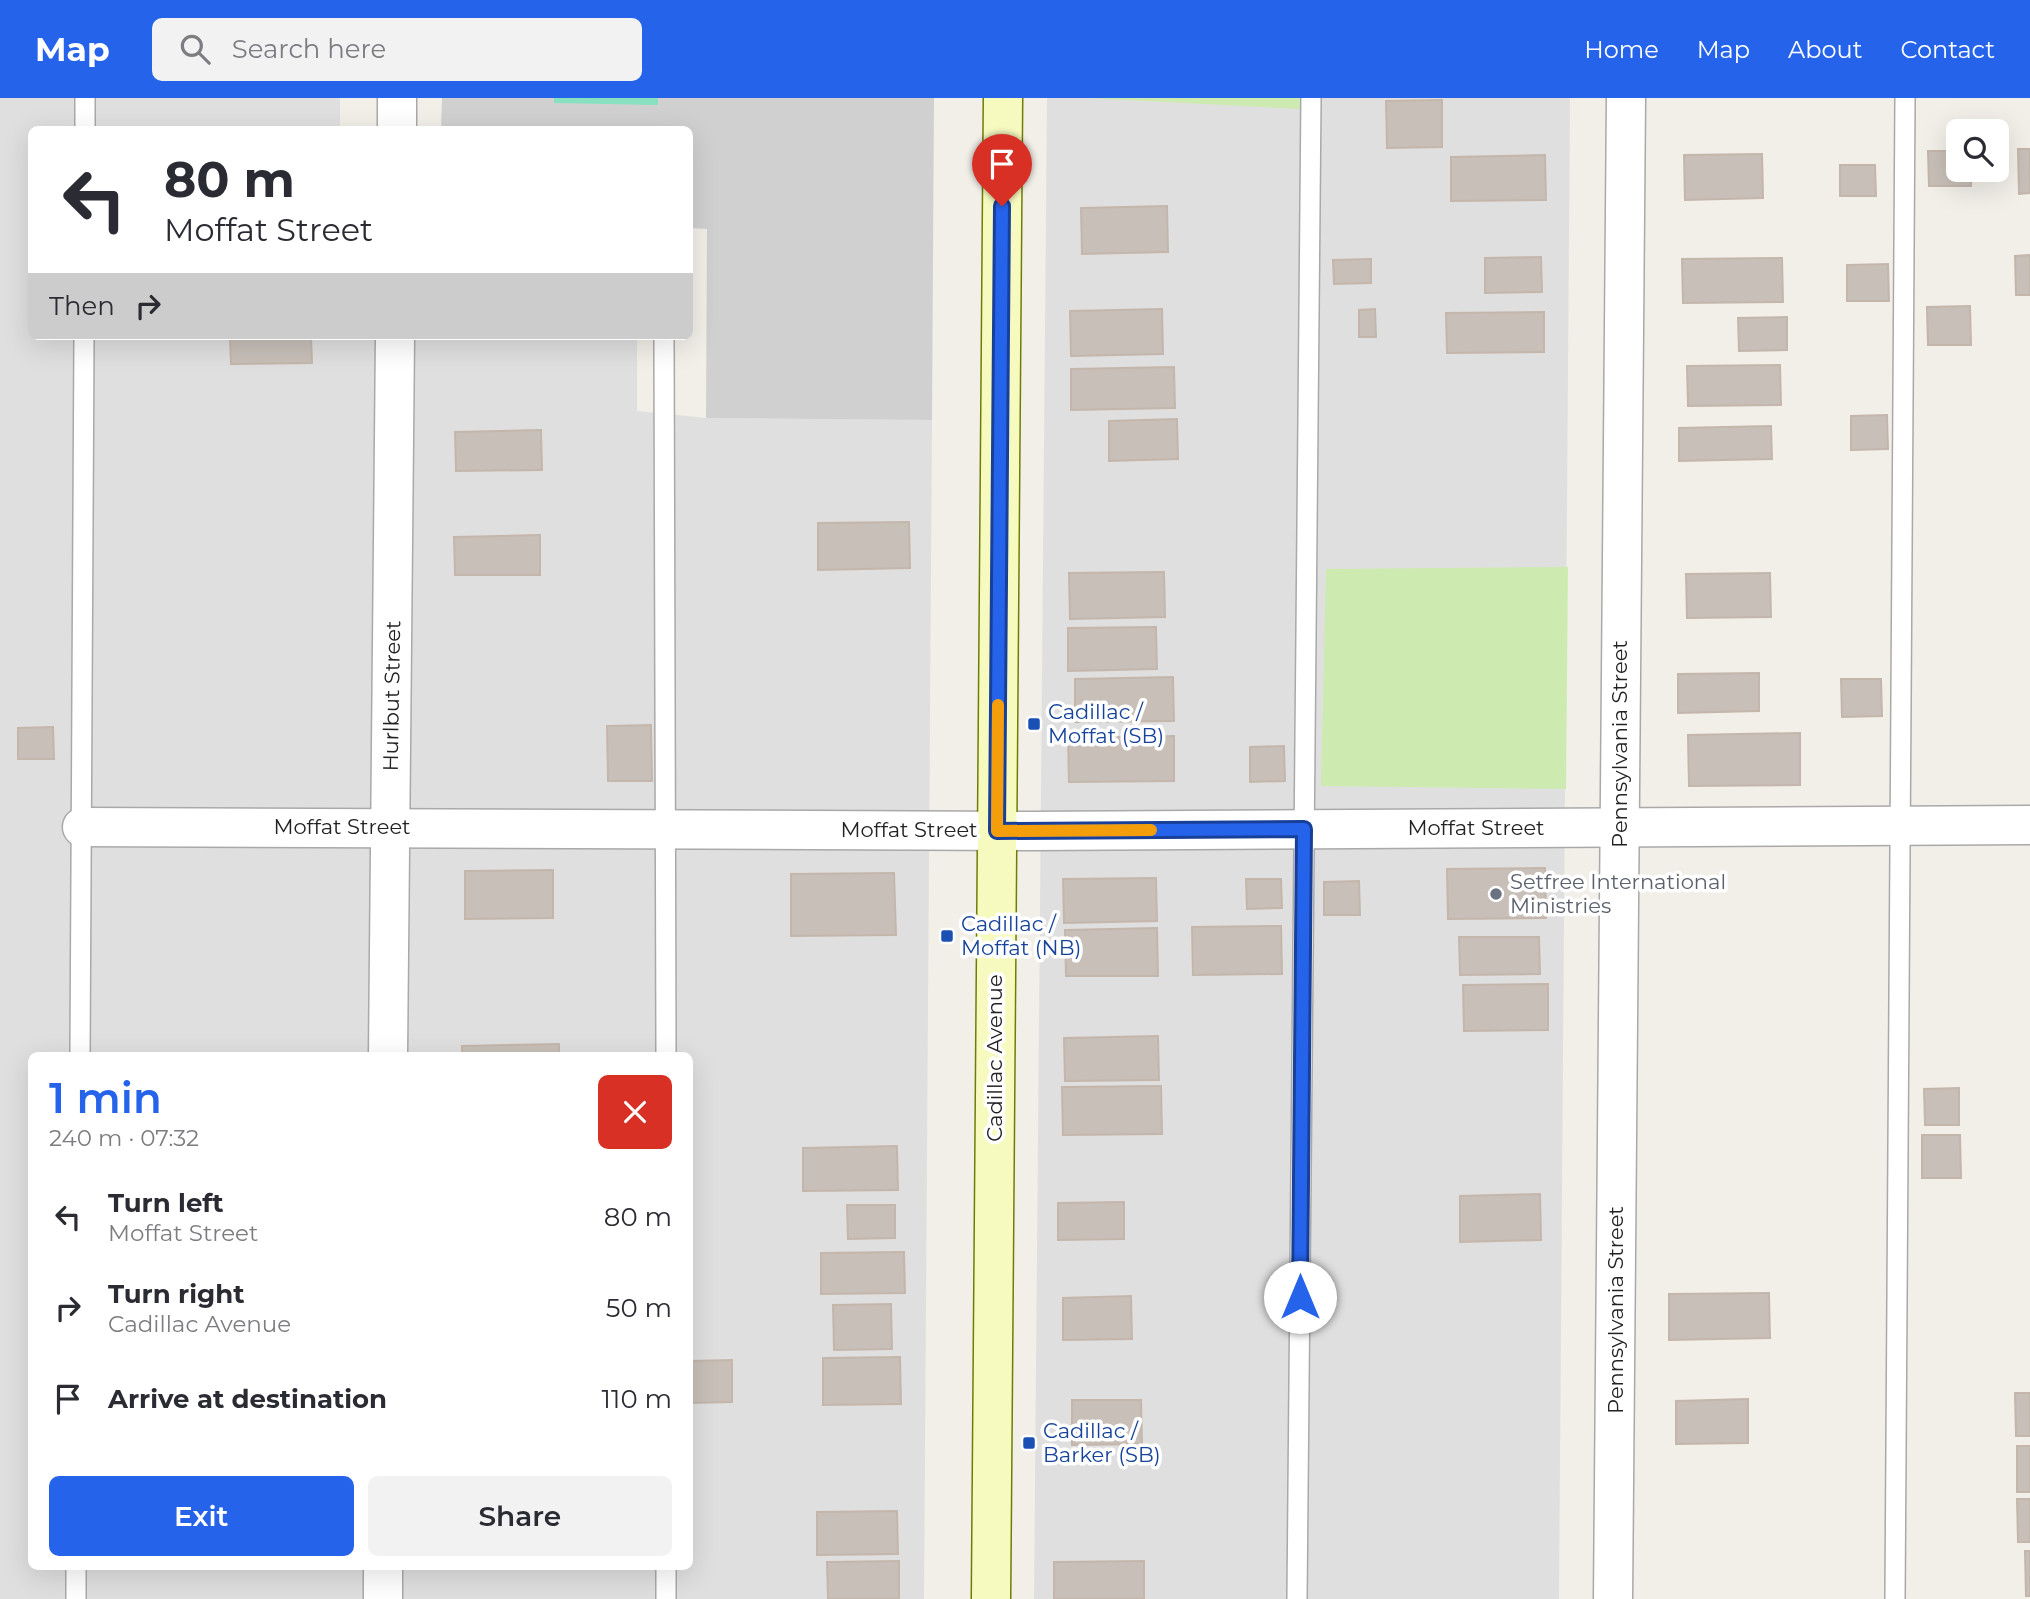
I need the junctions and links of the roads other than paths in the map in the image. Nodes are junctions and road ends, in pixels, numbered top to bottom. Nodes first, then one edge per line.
1 (85, 98) edge
2 (397, 98) edge
3 (1003, 98) edge
4 (1311, 98) edge
5 (1626, 98) edge
6 (1905, 98) edge
7 (85, 126) edge
8 (397, 126) edge
9 (84, 340) edge
10 (395, 340) edge
11 (664, 340) edge
12 (2030, 825) edge
13 (1900, 826) junction
14 (82, 827) junction
15 (391, 827) junction
16 (666, 828) junction
17 (1620, 828) junction
18 (1304, 829) junction
19 (997, 831) junction
20 (80, 1052) edge
21 (388, 1052) edge
22 (666, 1052) edge
23 (76, 1570) edge
24 (383, 1570) edge
25 (666, 1570) edge
26 (75, 1599) edge
27 (383, 1599) edge
28 (666, 1599) edge
29 (991, 1599) edge
30 (1297, 1599) edge
31 (1613, 1599) edge
32 (1895, 1599) edge

1 - 7 lane
2 - 8 street
3 - 19 main road, Cadillac Avenue
4 - 18 lane
5 - 17 street, Pennsylvania Street
6 - 13 lane
9 - 14 lane
10 - 15 street, Hurlbut Street
11 - 16 lane
12 - 13 street, Moffat Street
13 - 17 street, Moffat Street
13 - 32 lane
14 - 15 street, Moffat Street
14 - 20 lane
15 - 16 street, Moffat Street
15 - 21 street, Hurlbut Street
16 - 19 street, Moffat Street
16 - 22 lane
17 - 18 street, Moffat Street
17 - 31 street, Pennsylvania Street
18 - 19 street, Moffat Street
18 - 30 lane
19 - 29 main road, Cadillac Avenue
23 - 26 lane
24 - 27 street
25 - 28 lane

